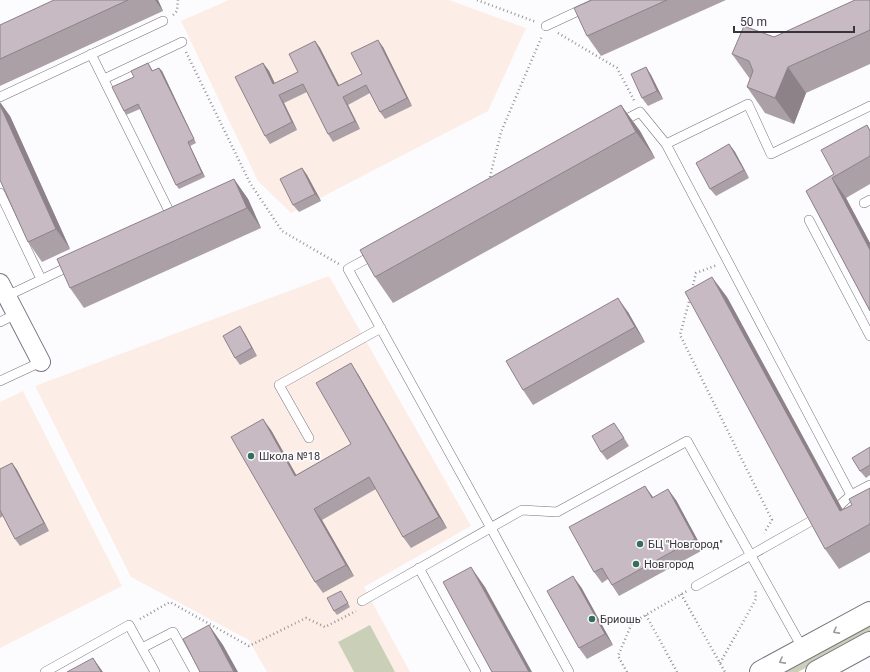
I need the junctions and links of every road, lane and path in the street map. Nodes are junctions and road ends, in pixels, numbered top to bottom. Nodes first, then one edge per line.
1 (477, 0) edge
2 (602, 0) edge
3 (163, 21) dead end
4 (546, 26) junction
5 (182, 42) joint
6 (91, 54) junction
7 (104, 79) junction
8 (0, 96) edge
9 (870, 106) edge
10 (640, 112) junction
11 (612, 127) edge
12 (666, 144) junction
13 (488, 187) edge
14 (0, 193) edge
15 (172, 219) edge
16 (809, 220) edge
17 (383, 250) edge
18 (82, 260) edge
19 (726, 261) junction
20 (348, 269) junction
21 (41, 279) junction
22 (3, 289) edge
23 (16, 314) junction
24 (0, 322) edge
25 (381, 328) junction
26 (870, 336) edge
27 (41, 362) joint
28 (0, 381) edge
29 (309, 438) dead end
30 (870, 485) edge
31 (852, 495) junction
32 (840, 505) dead end
33 (813, 520) edge
34 (492, 528) junction
35 (751, 555) junction
36 (419, 568) junction
37 (754, 585) dead end
38 (696, 586) joint
39 (682, 594) junction
40 (362, 601) joint
41 (870, 613) edge
42 (646, 615) junction
43 (129, 625) junction
44 (870, 643) edge
45 (142, 648) junction
46 (803, 649) junction
47 (720, 663) junction
48 (44, 672) edge
49 (155, 672) edge
50 (195, 672) edge
51 (476, 672) edge
52 (569, 672) edge
53 (626, 672) edge
54 (677, 672) edge
55 (725, 672) edge
56 (761, 672) edge
57 (817, 672) edge

1 - 4 path
2 - 4 lane
3 - 6 lane
4 - 10 path
4 - 13 path
5 - 7 lane
5 - 20 path
6 - 7 lane
6 - 8 lane
7 - 15 lane
9 - 12 lane
10 - 11 lane
10 - 12 lane
12 - 19 lane
14 - 21 lane
16 - 26 lane
17 - 20 lane
18 - 21 lane
19 - 31 lane
19 - 35 path
20 - 25 lane
21 - 22 lane
22 - 23 street
23 - 24 lane
23 - 27 street
25 - 29 lane
25 - 34 lane
27 - 28 lane
30 - 31 lane
31 - 32 lane
33 - 35 lane
34 - 35 lane
34 - 36 lane
34 - 52 lane
35 - 38 lane
35 - 46 lane
36 - 40 lane
36 - 51 lane
37 - 47 path
38 - 39 path
39 - 42 path
39 - 47 path
40 - 43 path
41 -> 46 main road
42 - 53 path
42 - 54 path
43 - 45 lane
43 - 48 lane
44 - 57 main road
45 - 49 lane
45 - 50 lane
46 -> 56 main road
47 - 55 path

